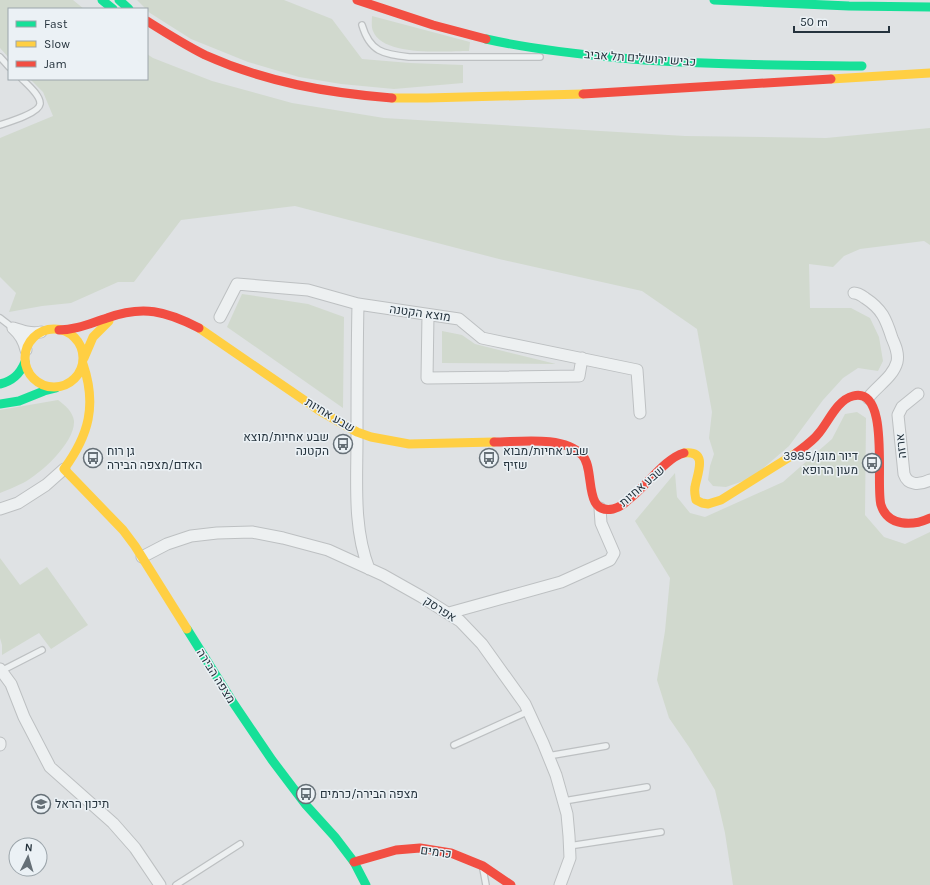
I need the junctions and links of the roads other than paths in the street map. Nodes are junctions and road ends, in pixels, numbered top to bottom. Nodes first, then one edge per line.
1 (102, 0) edge
2 (119, 0) edge
3 (357, 0) edge
4 (714, 0) edge
5 (795, 0) edge
6 (821, 5) junction
7 (930, 7) edge
8 (112, 8) edge
9 (129, 8) edge
10 (148, 23) edge
11 (362, 25) dead end
12 (148, 31) edge
13 (0, 57) edge
14 (545, 57) dead end
15 (553, 57) dead end
16 (609, 57) junction
17 (223, 63) junction
18 (8, 66) edge
19 (868, 66) dead end
20 (891, 66) dead end
21 (930, 67) edge
22 (930, 73) edge
23 (23, 80) edge
24 (0, 125) edge
25 (854, 293) dead end
26 (358, 304) junction
27 (118, 314) junction
28 (428, 314) junction
29 (220, 317) dead end
30 (0, 318) edge
31 (13, 328) junction
32 (59, 330) junction
33 (41, 332) junction
34 (26, 350) junction
35 (582, 358) junction
36 (83, 361) junction
37 (25, 362) junction
38 (0, 384) edge
39 (65, 386) junction
40 (56, 388) junction
41 (918, 394) dead end
42 (868, 398) junction
43 (0, 404) edge
44 (640, 413) dead end
45 (88, 418) junction
46 (357, 432) junction
47 (64, 469) junction
48 (930, 480) edge
49 (600, 508) junction
50 (0, 509) edge
51 (930, 518) edge
52 (142, 557) junction
53 (369, 569) junction
54 (448, 614) junction
55 (42, 650) dead end
56 (1, 670) edge
57 (528, 711) junction
58 (454, 745) dead end
59 (606, 746) dead end
60 (548, 756) junction
61 (647, 787) dead end
62 (564, 802) junction
63 (661, 832) dead end
64 (240, 844) dead end
65 (569, 846) junction
66 (354, 862) junction
67 (483, 866) junction
68 (160, 885) edge
69 (176, 885) edge
70 (366, 885) edge
71 (486, 885) edge
72 (511, 885) edge
73 (560, 885) edge

1 - 8 main road
2 - 9 main road
3 - 16 main road, כביש ירושלים תל אביב
4 - 6 main road
5 - 6 main road
6 - 7 main road
10 - 17 main road
11 - 14 lane
12 - 17 main road
13 - 18 lane
15 - 16 lane
16 - 19 main road, כביש ירושלים תל אביב
17 - 22 main road
20 - 21 main road
23 - 24 lane
25 - 42 street
26 - 28 street, מוצא הקטנה
26 - 29 street, מוצא הקטנה
26 - 46 street
27 - 32 main road, שבע אחיות
27 - 36 main road, שבע אחיות
27 - 46 main road, שבע אחיות
28 - 35 street, מוצא הקטנה
28 - 35 street
30 - 31 lane
31 - 33 street
31 - 34 street
32 - 33 main road
32 - 36 main road
33 - 34 main road
34 - 37 main road
35 - 44 street, מוצא הקטנה
36 - 39 main road
36 - 45 main road
37 - 38 main road
37 - 40 main road
39 - 40 main road
39 - 45 main road
40 - 43 main road
41 - 48 street, ארזה
42 - 49 main road, שבע אחיות
42 - 51 main road
45 - 47 main road
46 - 49 main road, שבע אחיות
46 - 53 street
47 - 50 street
47 - 52 main road, מצפה הבירה
49 - 54 street
52 - 53 street, אפרסק
52 - 66 main road, מצפה הבירה
53 - 54 street, אפרסק
54 - 57 street, אפרסק
55 - 56 lane
56 - 68 street
57 - 58 lane
57 - 60 street, אפרסק
59 - 60 lane
60 - 62 street, אפרסק
61 - 62 lane
62 - 65 street, אפרסק
63 - 65 lane
64 - 69 lane
65 - 73 street, אפרסק
66 - 67 main road, כרמים
66 - 70 main road, מצפה הבירה
67 - 71 lane
67 - 72 main road, כרמים

